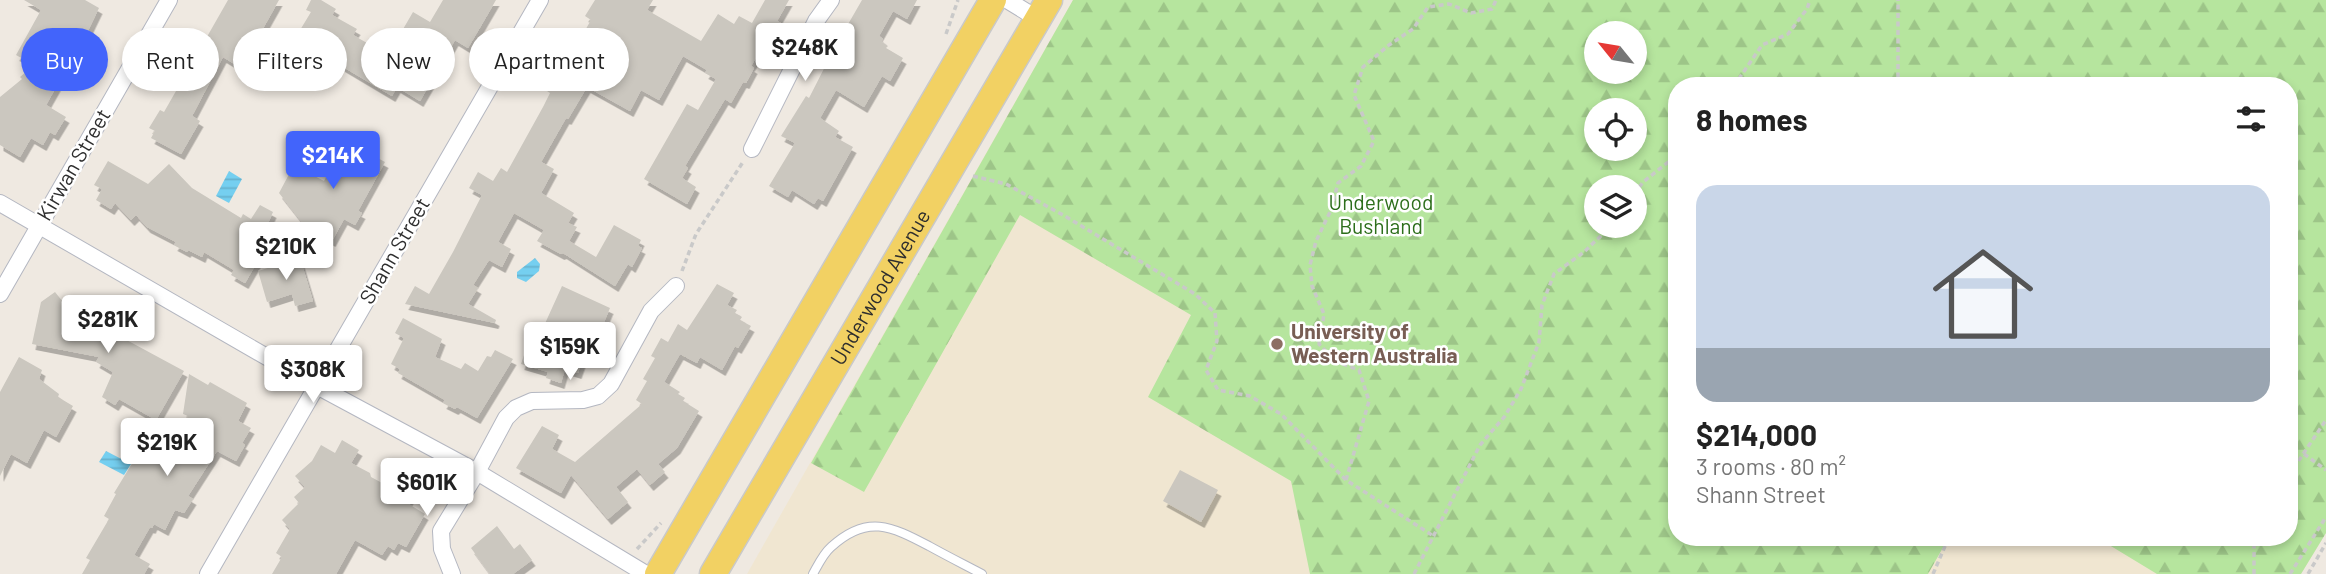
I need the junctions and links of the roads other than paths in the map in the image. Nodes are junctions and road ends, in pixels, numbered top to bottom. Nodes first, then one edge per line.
1 (169, 0) edge
2 (540, 0) edge
3 (831, 0) edge
4 (993, 0) edge
5 (1007, 0) edge
6 (1044, 10) edge
7 (752, 149) road end
8 (0, 203) edge
9 (39, 226) junction
10 (676, 286) road end
11 (0, 294) edge
12 (317, 386) junction
13 (477, 472) junction
14 (208, 574) edge
15 (452, 574) edge
16 (646, 574) edge
17 (658, 574) edge
18 (713, 574) edge
19 (813, 574) edge
20 (982, 574) edge

1 - 9 street, Kirwan Street
2 - 12 street, Shann Street
3 - 7 street
4 - 17 main road
5 - 6 street
6 - 18 main road, Underwood Avenue
8 - 9 street
9 - 11 street, Kirwan Street
9 - 12 street
10 - 13 street
12 - 13 street
12 - 14 street, Shann Street
13 - 15 street
13 - 16 street
19 - 20 lane

